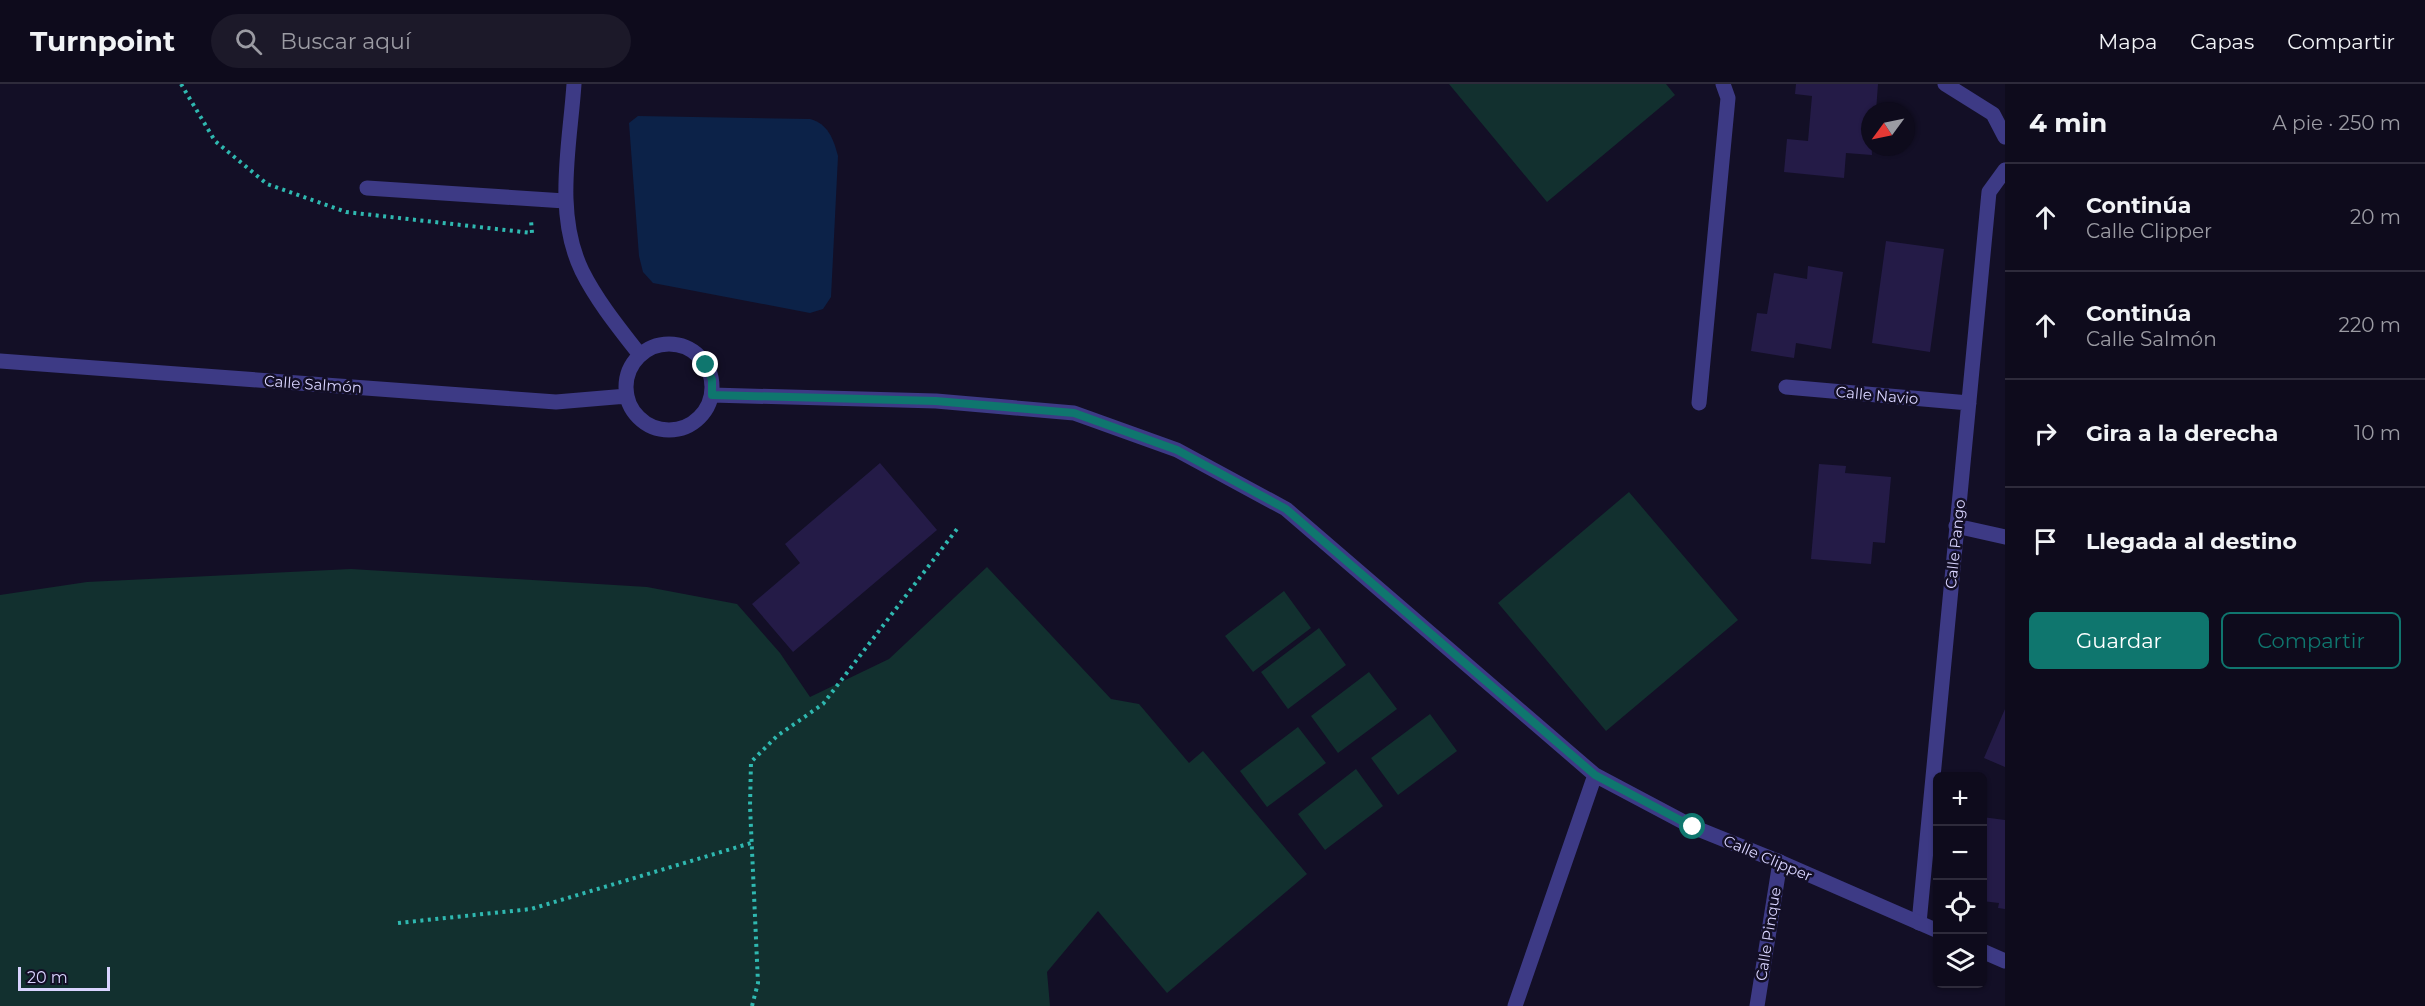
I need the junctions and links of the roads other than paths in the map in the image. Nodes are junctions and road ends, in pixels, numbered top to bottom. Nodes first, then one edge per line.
1 (574, 84) edge
2 (1723, 84) edge
3 (1945, 84) edge
4 (2005, 137) edge
5 (2005, 170) edge
6 (367, 188) dead end
7 (565, 201) junction
8 (640, 355) junction
9 (0, 361) edge
10 (1786, 387) dead end
11 (712, 395) junction
12 (627, 396) junction
13 (1699, 403) dead end
14 (1969, 403) junction
15 (1956, 526) junction
16 (2005, 537) edge
17 (1595, 775) junction
18 (1780, 862) junction
19 (1918, 923) junction
20 (1933, 929) edge
21 (1987, 953) edge
22 (2005, 961) edge
23 (1515, 1006) edge
24 (1757, 1006) edge

1 - 7 street
2 - 13 street
3 - 4 street
5 - 14 street, Calle Pango
6 - 7 street
7 - 8 street
8 - 11 street
8 - 12 street
9 - 12 street, Calle Salmón
10 - 14 street, Calle Navio
11 - 12 street
11 - 17 street
14 - 15 street, Calle Pango
15 - 16 street
15 - 19 street, Calle Pango
17 - 18 street, Calle Clipper
17 - 23 street
18 - 19 street, Calle Clipper
18 - 24 street, Calle Pinque
19 - 20 street, Calle Clipper
21 - 22 street

